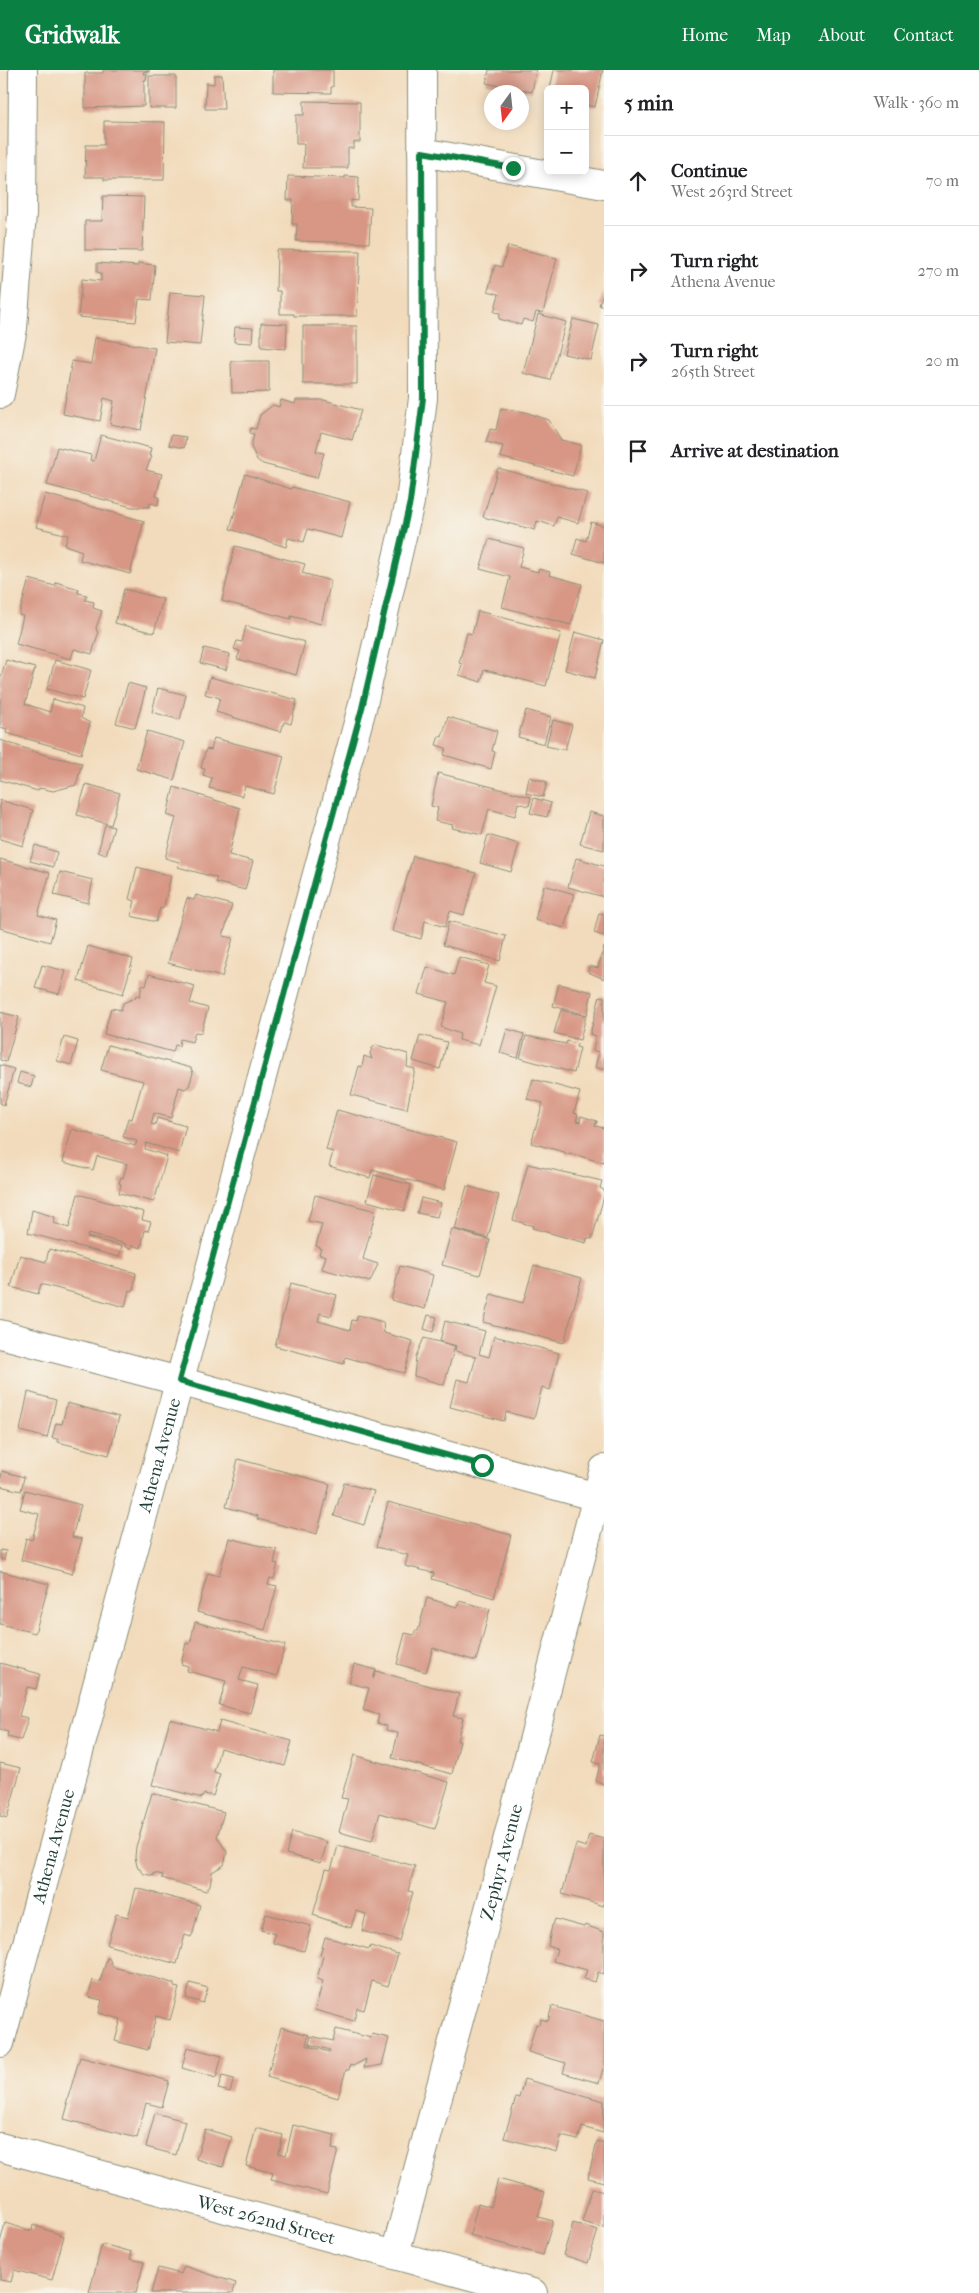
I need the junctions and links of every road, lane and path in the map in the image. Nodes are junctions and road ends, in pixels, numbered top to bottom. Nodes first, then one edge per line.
1 (23, 70) edge
2 (422, 70) edge
3 (422, 152) junction
4 (604, 185) edge
5 (0, 394) edge
6 (0, 1334) edge
7 (179, 1381) junction
8 (604, 1469) edge
9 (600, 1498) edge
10 (0, 2043) edge
11 (0, 2146) edge
12 (394, 2254) junction
13 (533, 2293) edge

1 - 5 street
2 - 3 street, Athena Avenue
3 - 4 street
3 - 7 street, Athena Avenue
6 - 7 street
7 - 9 street
7 - 10 street, Athena Avenue
8 - 9 street, Zephyr Avenue
9 - 12 street, Zephyr Avenue
11 - 12 street, West 262nd Street
12 - 13 street, West 262nd Street

